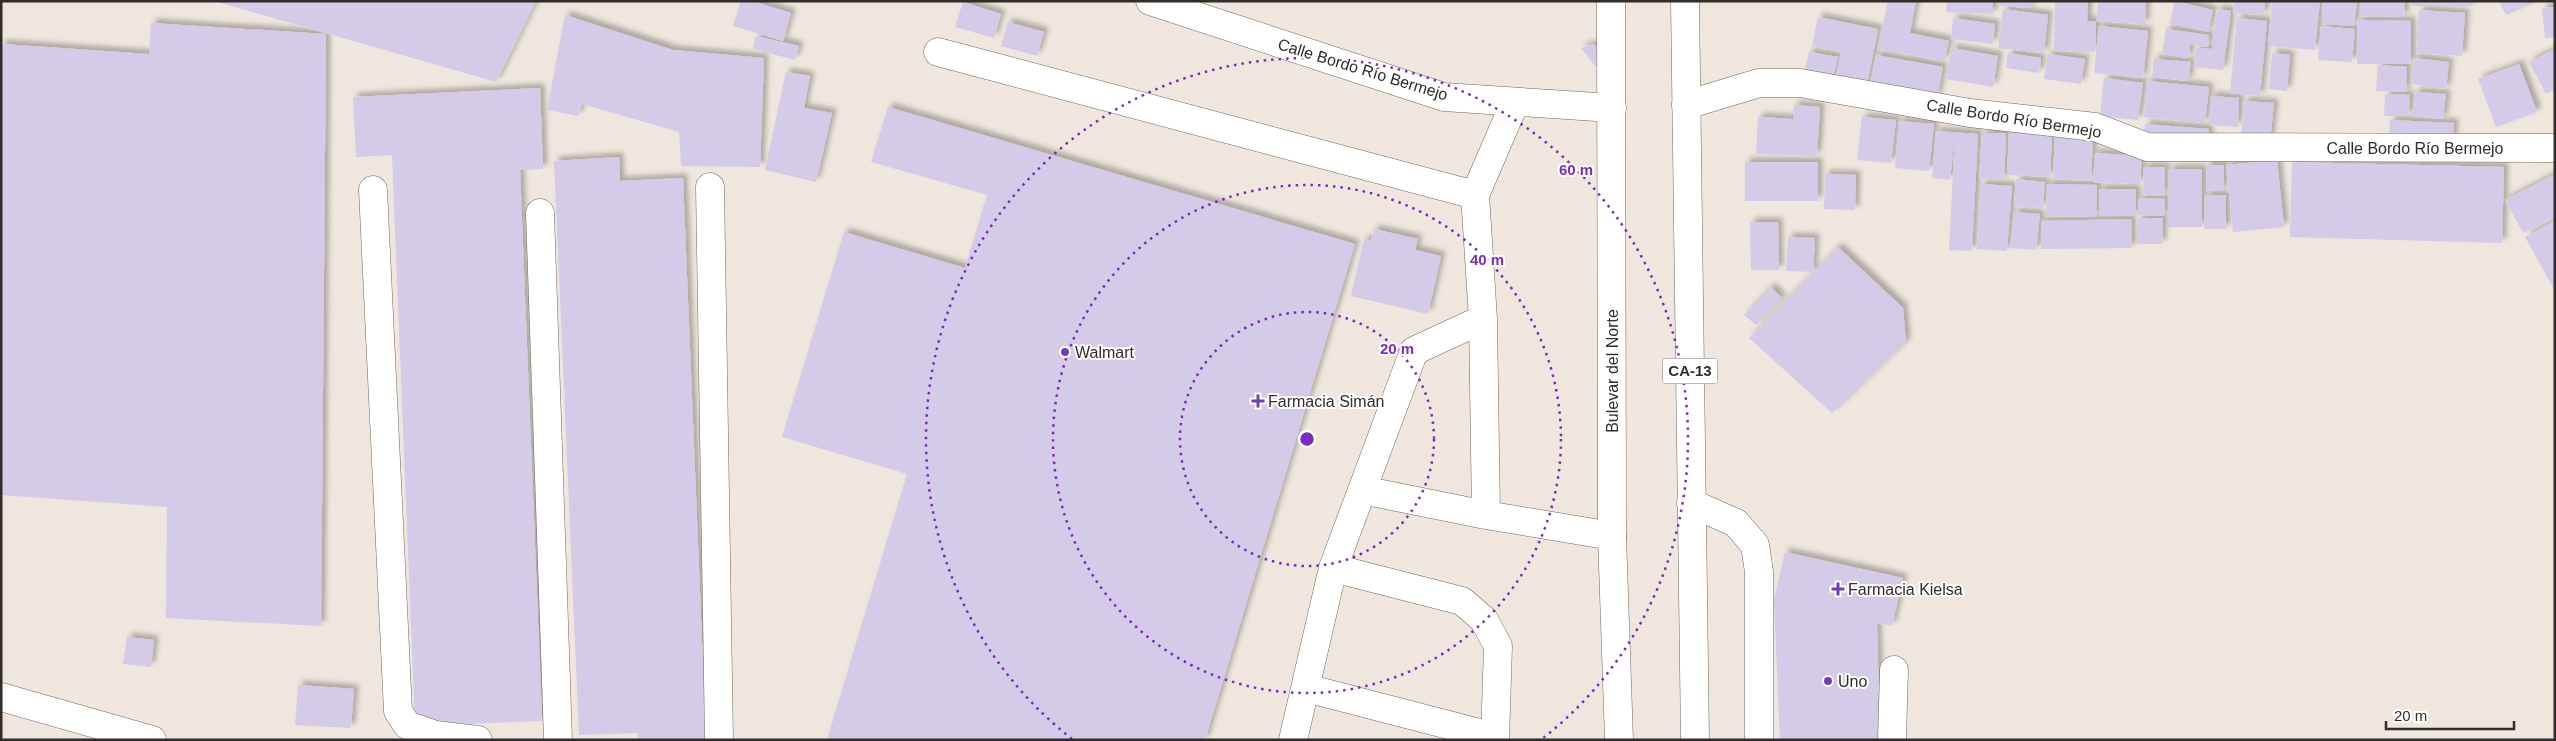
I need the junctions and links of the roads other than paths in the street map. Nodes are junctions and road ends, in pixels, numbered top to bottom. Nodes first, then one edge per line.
1 (1150, 1) edge
2 (1685, 1) edge
3 (1611, 4) edge
4 (938, 52) dead end
5 (1515, 102) junction
6 (1686, 105) junction
7 (1612, 108) junction
8 (2555, 148) edge
9 (710, 187) dead end
10 (373, 190) dead end
11 (1475, 195) junction
12 (540, 213) dead end
13 (1483, 319) junction
14 (1362, 490) junction
15 (1691, 503) junction
16 (1486, 515) junction
17 (1612, 536) junction
18 (1333, 568) junction
19 (1894, 670) dead end
20 (1306, 688) junction
21 (1, 697) edge
22 (1495, 738) edge
23 (152, 740) edge
24 (478, 740) edge
25 (558, 740) edge
26 (719, 740) edge
27 (1293, 740) edge
28 (1619, 740) edge
29 (1695, 740) edge
30 (1759, 740) edge
31 (1892, 740) edge

1 - 5 main road, Calle Bordo Río Bermejo
2 - 6 main road, CA-13
3 - 7 main road, Bulevar del Norte
4 - 11 main road
5 - 7 main road, Calle Bordo Río Bermejo
5 - 11 main road
6 - 8 main road, Calle Bordo Río Bermejo
6 - 15 main road, CA-13
7 - 17 main road, Bulevar del Norte
9 - 26 main road
10 - 24 main road
11 - 13 main road
12 - 25 main road
13 - 14 main road
13 - 16 main road
14 - 16 main road
14 - 18 main road
15 - 29 main road, CA-13
15 - 30 main road
16 - 17 main road
17 - 28 main road, Bulevar del Norte
18 - 20 main road
18 - 22 main road
19 - 31 main road
20 - 22 main road
20 - 27 main road
21 - 23 main road

